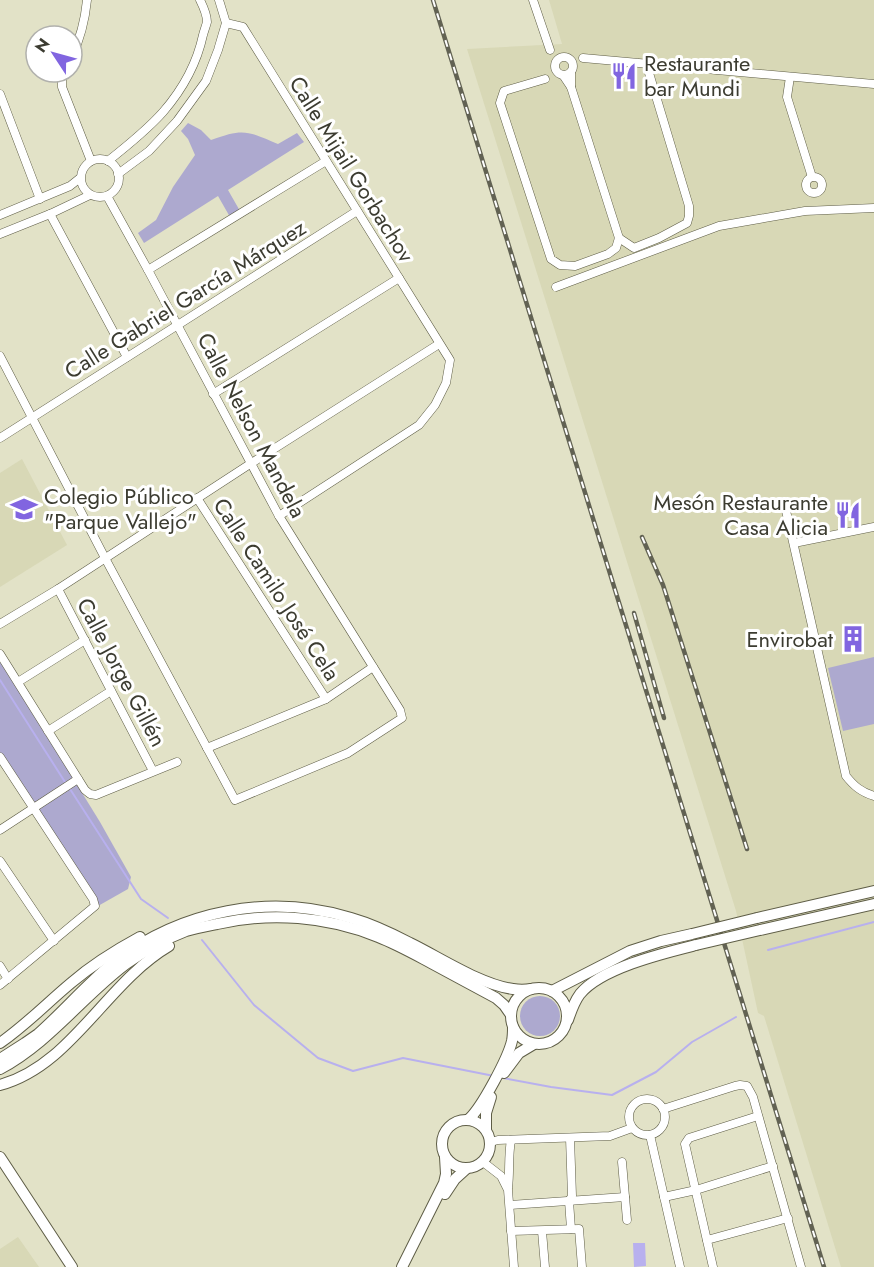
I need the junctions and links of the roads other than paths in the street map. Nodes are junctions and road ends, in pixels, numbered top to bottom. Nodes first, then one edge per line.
1 (87, 0) edge
2 (200, 0) edge
3 (219, 0) edge
4 (533, 0) edge
5 (226, 23) junction
6 (84, 24) edge
7 (550, 50) junction
8 (565, 58) junction
9 (583, 58) junction
10 (646, 63) junction
11 (555, 65) junction
12 (567, 72) junction
13 (790, 76) junction
14 (545, 79) junction
15 (62, 84) edge
16 (874, 84) edge
17 (0, 94) edge
18 (3, 111) edge
19 (91, 161) junction
20 (108, 161) junction
21 (326, 161) junction
22 (118, 174) junction
23 (812, 177) dead end
24 (81, 178) junction
25 (90, 195) junction
26 (107, 196) junction
27 (40, 199) junction
28 (874, 208) edge
29 (357, 211) junction
30 (50, 214) junction
31 (0, 215) edge
32 (0, 234) edge
33 (619, 238) junction
34 (148, 270) junction
35 (399, 278) junction
36 (556, 287) dead end
37 (178, 325) junction
38 (439, 344) junction
39 (0, 356) edge
40 (127, 357) junction
41 (213, 394) junction
42 (32, 418) junction
43 (0, 438) edge
44 (250, 464) junction
45 (197, 498) junction
46 (784, 502) dead end
47 (279, 516) junction
48 (874, 527) edge
49 (794, 543) junction
50 (105, 558) junction
51 (58, 589) junction
52 (0, 624) edge
53 (85, 640) junction
54 (0, 654) edge
55 (374, 667) junction
56 (18, 682) junction
57 (111, 691) junction
58 (326, 699) junction
59 (48, 731) junction
60 (207, 748) junction
61 (0, 757) edge
62 (177, 762) dead end
63 (153, 771) junction
64 (78, 779) junction
65 (874, 796) edge
66 (33, 808) junction
67 (0, 830) edge
68 (0, 861) edge
69 (874, 891) edge
70 (874, 904) edge
71 (222, 912) junction
72 (206, 927) junction
73 (54, 941) junction
74 (0, 966) edge
75 (8, 979) junction
76 (0, 985) edge
77 (531, 989) junction
78 (552, 991) junction
79 (511, 1015) junction
80 (567, 1023) junction
81 (513, 1027) junction
82 (0, 1043) edge
83 (534, 1044) junction
84 (0, 1059) edge
85 (0, 1069) edge
86 (0, 1085) edge
87 (663, 1109) junction
88 (758, 1116) junction
89 (469, 1119) junction
90 (632, 1128) junction
91 (486, 1129) junction
92 (650, 1135) junction
93 (570, 1138) junction
94 (511, 1140) junction
95 (491, 1142) junction
96 (0, 1157) edge
97 (445, 1157) junction
98 (483, 1162) junction
99 (622, 1162) dead end
100 (773, 1166) junction
101 (466, 1168) junction
102 (508, 1190) junction
103 (696, 1190) junction
104 (625, 1197) junction
105 (664, 1197) junction
106 (569, 1201) junction
107 (510, 1205) junction
108 (788, 1218) junction
109 (627, 1220) dead end
110 (571, 1229) junction
111 (511, 1231) junction
112 (542, 1231) junction
113 (707, 1240) junction
114 (72, 1267) edge
115 (402, 1267) edge
116 (408, 1267) edge
117 (514, 1267) edge
118 (545, 1267) edge
119 (582, 1267) edge
120 (680, 1267) edge
121 (713, 1267) edge
122 (801, 1267) edge

1 - 6 street
2 - 20 street
3 - 5 street
4 - 7 street
5 - 21 street, Calle Mijail Gorbachov
5 - 22 street
7 - 8 street
7 - 11 street
8 - 9 street
8 - 11 street
8 - 12 street
9 - 10 street
9 - 12 street
10 - 13 street
10 - 33 street
11 - 12 street
11 - 14 street
12 - 14 street
12 - 33 street
13 - 16 street
13 - 23 street
14 - 33 street
15 - 19 street
17 - 18 street
18 - 27 street
19 - 20 street
19 - 24 street
20 - 22 street
21 - 29 street, Calle Mijail Gorbachov
21 - 34 street
22 - 26 street
24 - 25 street
24 - 27 street
25 - 26 street
25 - 30 street
26 - 34 street, Calle Nelson Mandela
27 - 31 street
28 - 36 street
29 - 35 street, Calle Mijail Gorbachov
29 - 37 street, Calle Gabriel García Márquez
30 - 32 street
30 - 40 street
34 - 37 street, Calle Nelson Mandela
35 - 38 street, Calle Mijail Gorbachov
35 - 41 street
37 - 40 street, Calle Gabriel García Márquez
37 - 41 street, Calle Nelson Mandela
38 - 44 street
38 - 47 street, Calle Mijail Gorbachov
39 - 42 street
40 - 42 street, Calle Gabriel García Márquez
41 - 44 street, Calle Nelson Mandela
42 - 43 street, Calle Gabriel García Márquez
42 - 50 street
44 - 45 street
44 - 47 street, Calle Nelson Mandela
45 - 50 street
45 - 58 street, Calle Camilo José Cela
46 - 49 street
47 - 55 street, Calle Nelson Mandela
48 - 49 street
49 - 65 street
50 - 51 street
50 - 60 street
51 - 52 street
51 - 53 street, Calle Jorge Gillén
53 - 56 street
53 - 57 street, Calle Jorge Gillén
54 - 56 street
55 - 58 street
55 - 60 street, Calle Nelson Mandela
56 - 59 street
57 - 59 street
57 - 63 street, Calle Jorge Gillén
58 - 60 street
59 - 64 street
61 - 66 street
62 - 63 street
63 - 64 street
64 - 66 street
66 - 67 street
66 - 73 street
68 - 73 street
69 - 78 main road, bridge
70 - 80 main road, bridge
71 - 77 main road
71 - 82 main road
71 - 84 main road
72 - 79 main road
72 - 85 main road
72 - 86 main road
73 - 75 street
74 - 75 street
75 - 76 street
77 - 78 main road
77 - 79 main road
78 - 80 main road
79 - 81 main road
80 - 83 main road
81 - 83 main road
81 - 89 main road
83 - 91 main road
87 - 88 street
87 - 90 street
87 - 92 street
88 - 100 street
88 - 103 street
89 - 91 main road
89 - 97 main road
90 - 92 street
90 - 93 street
91 - 95 main road
92 - 105 street
93 - 94 street
93 - 106 street
94 - 95 street
94 - 102 street
95 - 98 main road
96 - 114 main road
97 - 101 main road
97 - 115 main road
98 - 101 main road
98 - 102 street
99 - 104 street
100 - 103 street
100 - 108 street
101 - 116 main road
102 - 107 street
103 - 105 street
103 - 113 street
104 - 106 street
104 - 109 street
105 - 120 street
106 - 107 street
106 - 110 street
107 - 111 street
108 - 113 street
108 - 122 street
110 - 112 street
110 - 119 street
111 - 112 street
111 - 117 street
112 - 118 street
113 - 121 street

